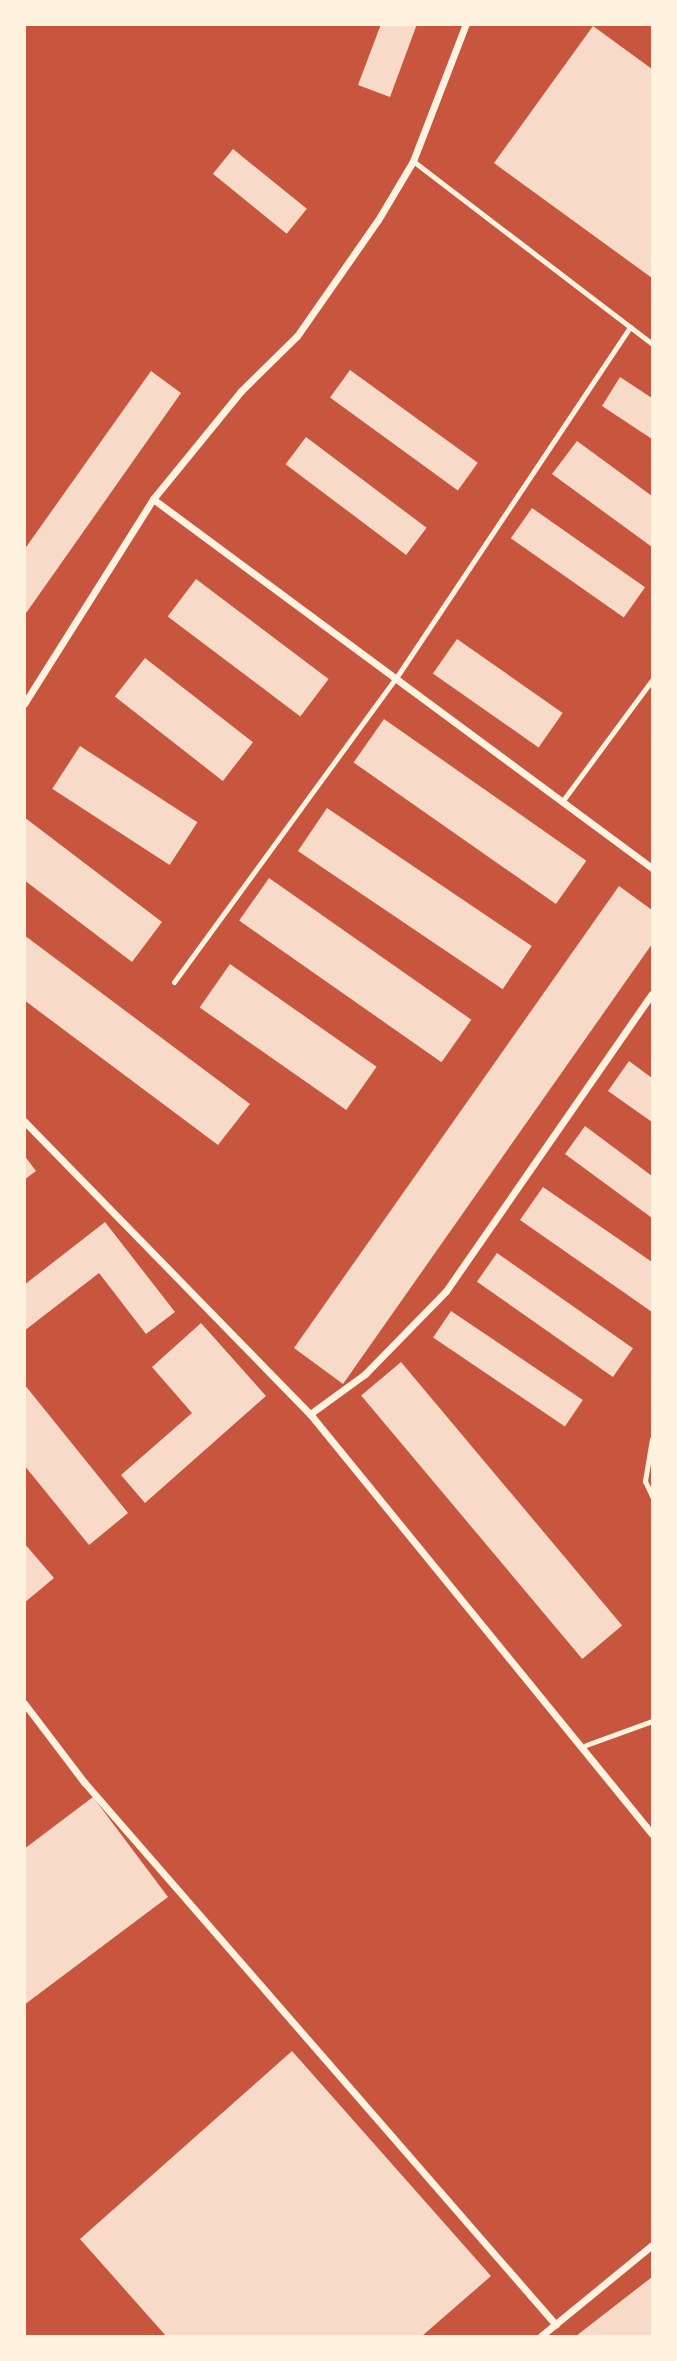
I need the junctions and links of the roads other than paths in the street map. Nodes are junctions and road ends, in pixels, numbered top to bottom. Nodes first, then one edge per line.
1 (466, 24) edge
2 (413, 161) junction
3 (630, 327) junction
4 (653, 344) edge
5 (153, 499) junction
6 (396, 678) junction
7 (653, 680) edge
8 (24, 704) edge
9 (564, 799) junction
10 (653, 867) edge
11 (174, 982) dead end
12 (653, 994) edge
13 (24, 1121) edge
14 (310, 1414) junction
15 (653, 1439) edge
16 (653, 1496) edge
17 (24, 1703) edge
18 (653, 1721) edge
19 (586, 1745) junction
20 (653, 1834) edge
21 (653, 2245) edge
22 (556, 2325) junction
23 (541, 2336) edge

1 - 2 street
2 - 3 lane
2 - 5 street
3 - 4 lane
3 - 6 lane
5 - 6 street
5 - 8 street
6 - 9 street
6 - 11 lane
7 - 9 lane
9 - 10 street
12 - 14 street
13 - 14 street
14 - 19 street
15 - 16 lane
17 - 22 street
18 - 19 lane
19 - 20 street
21 - 22 street
22 - 23 street

